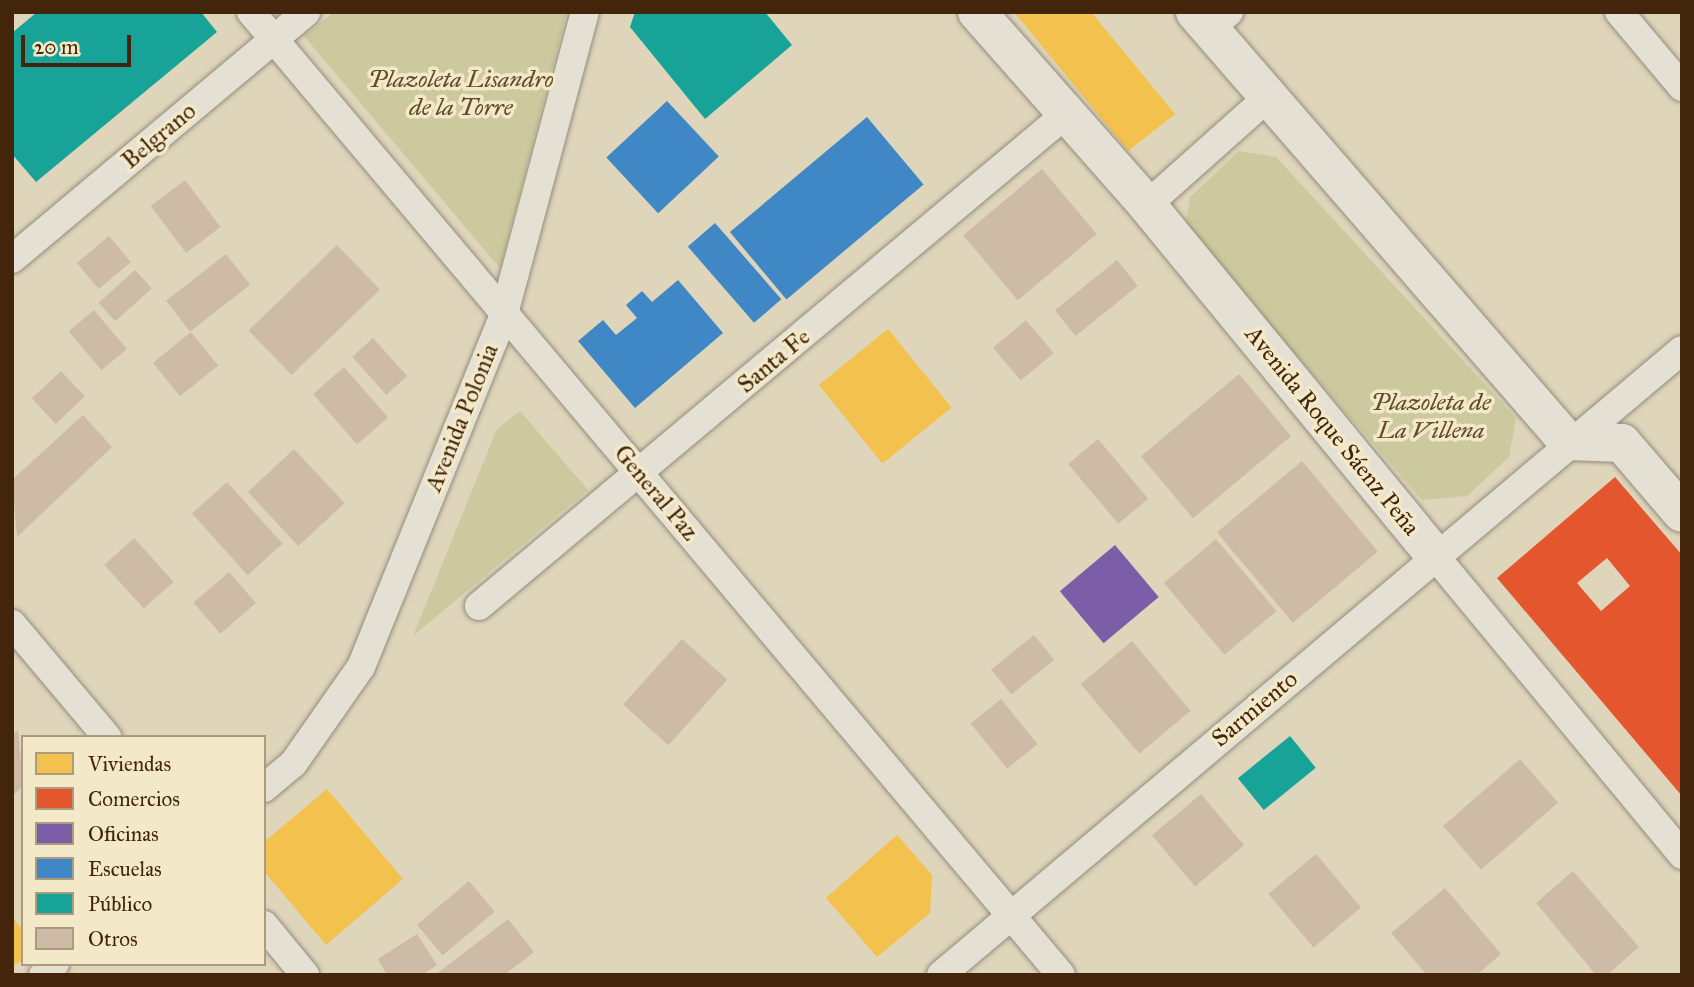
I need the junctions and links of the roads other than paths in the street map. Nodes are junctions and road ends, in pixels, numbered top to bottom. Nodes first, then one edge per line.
1 (251, 12) edge
2 (306, 12) edge
3 (585, 12) edge
4 (977, 12) edge
5 (1619, 12) edge
6 (1211, 18) edge
7 (274, 40) junction
8 (1682, 87) edge
9 (1266, 99) junction
10 (1066, 114) junction
11 (1147, 205) junction
12 (12, 259) edge
13 (505, 314) junction
14 (1682, 350) edge
15 (1567, 442) junction
16 (640, 474) junction
17 (1682, 513) edge
18 (1435, 556) junction
19 (479, 606) dead end
20 (12, 624) edge
21 (105, 735) edge
22 (266, 786) edge
23 (1682, 855) edge
24 (1012, 916) junction
25 (266, 927) edge
26 (306, 975) edge
27 (941, 975) edge
28 (1061, 975) edge

1 - 7 street, General Paz
2 - 7 street, Belgrano
3 - 13 street, Avenida Polonia
4 - 10 main road, Avenida Roque Sáenz Peña
5 - 8 street
6 - 9 main road
7 - 12 street, Belgrano
7 - 13 street, General Paz
9 - 11 street
9 - 15 main road
10 - 11 main road, Avenida Roque Sáenz Peña
10 - 16 street, Santa Fe
11 - 18 main road, Avenida Roque Sáenz Peña
13 - 16 street, General Paz
13 - 22 street, Avenida Polonia
14 - 15 street, Sarmiento
15 - 17 main road
15 - 18 street, Sarmiento
16 - 19 street, Santa Fe
16 - 24 street, General Paz
18 - 23 street, Avenida Roque Sáenz Peña
18 - 24 street, Sarmiento
20 - 21 street
24 - 27 street, Sarmiento
24 - 28 street, General Paz
25 - 26 street

